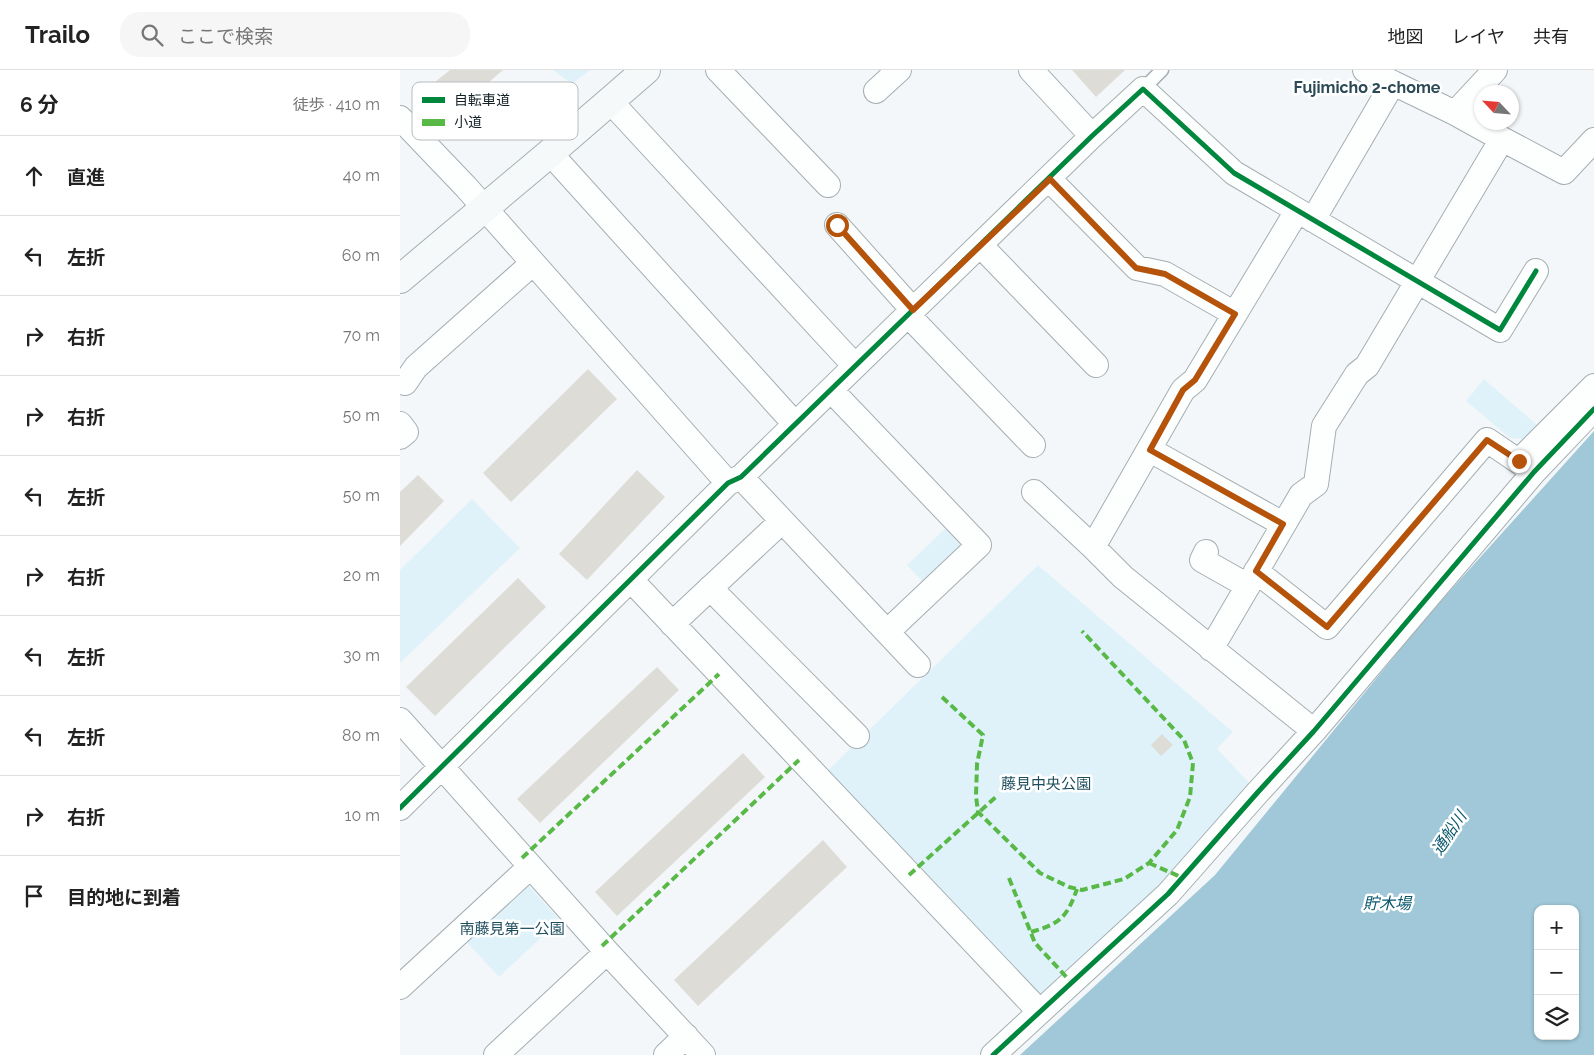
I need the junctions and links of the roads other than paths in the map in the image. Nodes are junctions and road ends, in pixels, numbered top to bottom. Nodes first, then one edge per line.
1 (646, 70) edge
2 (718, 70) edge
3 (899, 70) edge
4 (1032, 70) edge
5 (1162, 70) edge
6 (1365, 70) edge
7 (1495, 70) edge
8 (1393, 83) junction
9 (1143, 89) junction
10 (876, 92) dead end
11 (610, 101) junction
12 (1455, 113) junction
13 (400, 118) edge
14 (578, 129) edge
15 (412, 131) edge
16 (1092, 136) junction
17 (1502, 139) junction
18 (421, 140) edge
19 (565, 140) edge
20 (1594, 140) edge
21 (550, 153) junction
22 (1050, 179) junction
23 (828, 185) dead end
24 (484, 208) junction
25 (1305, 215) junction
26 (837, 225) dead end
27 (981, 246) junction
28 (533, 263) junction
29 (1536, 271) dead end
30 (400, 279) edge
31 (1418, 282) junction
32 (911, 313) junction
33 (1235, 314) junction
34 (855, 366) junction
35 (1096, 366) dead end
36 (405, 383) dead end
37 (1594, 386) edge
38 (831, 390) junction
39 (1594, 409) edge
40 (400, 424) edge
41 (795, 424) junction
42 (400, 437) edge
43 (1032, 445) dead end
44 (1150, 450) junction
45 (1526, 466) junction
46 (735, 480) junction
47 (1034, 492) dead end
48 (782, 521) junction
49 (1283, 524) junction
50 (1093, 547) junction
51 (1206, 552) dead end
52 (1252, 578) junction
53 (631, 580) junction
54 (710, 588) junction
55 (672, 624) junction
56 (887, 632) junction
57 (1211, 649) junction
58 (918, 665) dead end
59 (400, 720) edge
60 (1314, 732) junction
61 (857, 736) dead end
62 (441, 768) junction
63 (400, 808) edge
64 (530, 867) junction
65 (607, 952) junction
66 (400, 987) edge
67 (1039, 1011) junction
68 (686, 1036) junction
69 (496, 1055) edge
70 (666, 1055) edge
71 (703, 1055) edge
72 (993, 1055) edge

1 - 11 street
2 - 23 street
3 - 10 street
4 - 16 street
5 - 9 lane
6 - 8 street
7 - 12 street
8 - 12 street
8 - 25 street
9 - 16 street
9 - 25 street
11 - 14 street
11 - 34 street
12 - 17 street
13 - 15 street
16 - 22 street
17 - 20 street
17 - 31 street
18 - 24 street
19 - 21 street
21 - 24 street
21 - 41 street
22 - 27 street
22 - 33 street
24 - 28 street
24 - 30 street
25 - 31 street
25 - 33 street
26 - 32 street
27 - 32 street
27 - 35 street
28 - 36 street
28 - 46 street
29 - 31 street
31 - 49 street
32 - 34 street
32 - 43 street
33 - 44 street
34 - 38 street
37 - 45 street
38 - 41 street
38 - 56 street
39 - 45 street
40 - 42 street
41 - 46 street
44 - 49 street
44 - 50 street
45 - 52 street
45 - 60 street
46 - 48 street
46 - 53 street
47 - 50 street
48 - 54 street
48 - 56 street
49 - 52 street
50 - 57 street
51 - 52 street
52 - 57 street
53 - 55 street
53 - 62 street
54 - 55 street
54 - 61 street
55 - 67 street
56 - 58 street
57 - 60 street
59 - 62 street
60 - 67 street
62 - 63 street
62 - 64 street
64 - 65 street
64 - 66 street
65 - 68 street
65 - 69 street
67 - 72 street
68 - 70 street
68 - 71 street

